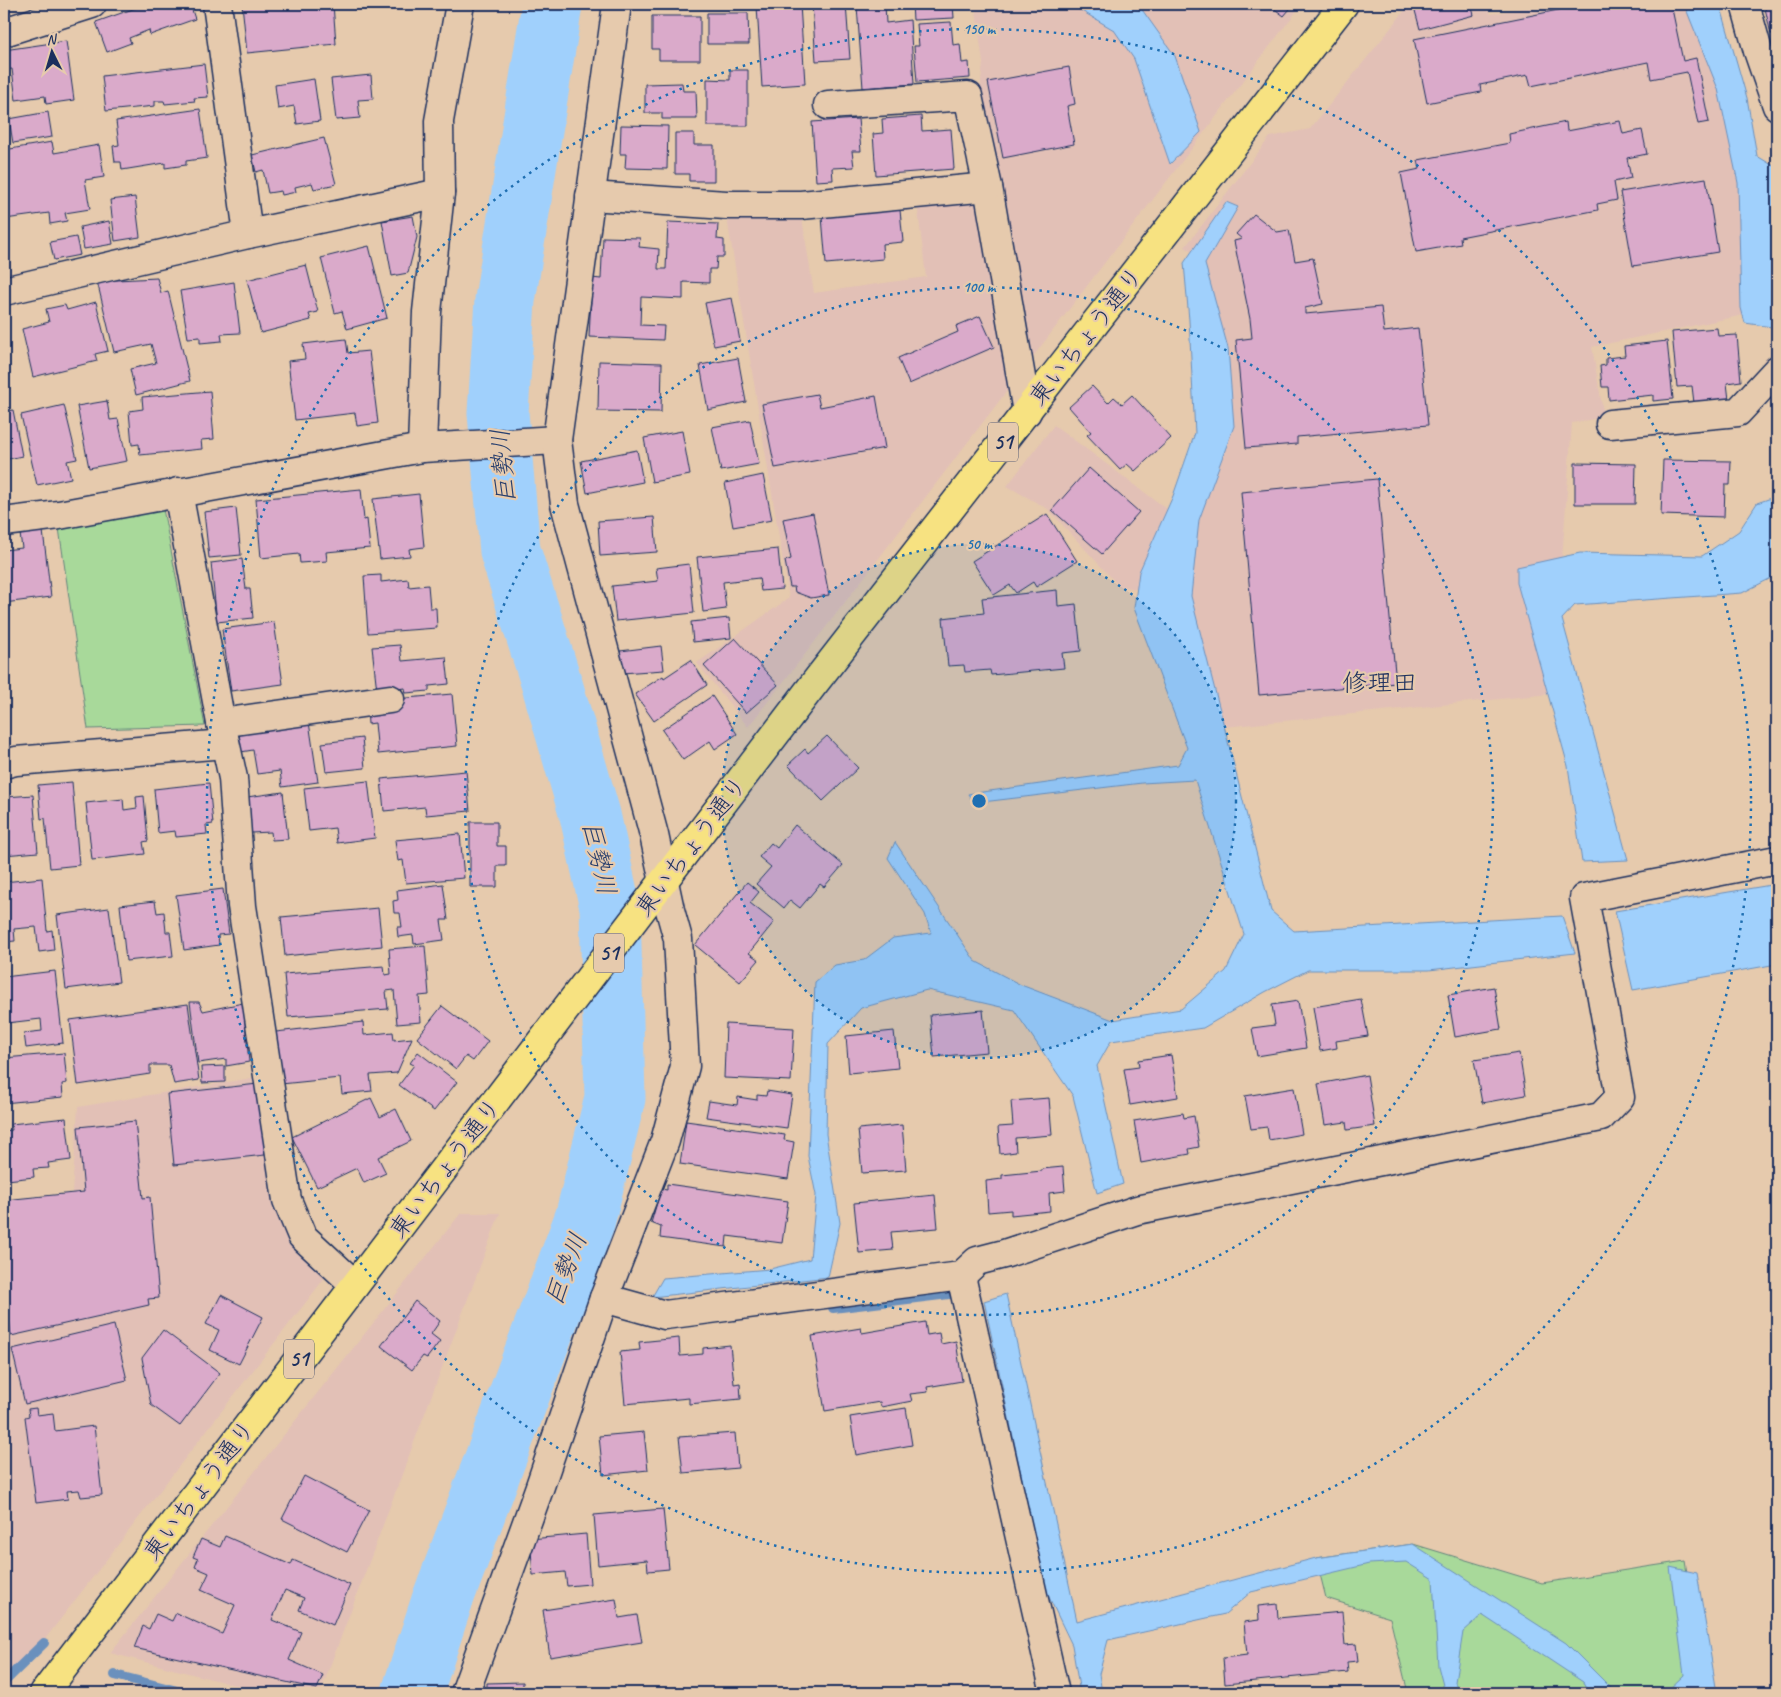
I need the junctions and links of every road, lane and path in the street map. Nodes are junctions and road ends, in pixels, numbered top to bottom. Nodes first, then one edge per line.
1 (92, 4) edge
2 (217, 4) edge
3 (460, 4) edge
4 (617, 4) edge
5 (1344, 4) edge
6 (1745, 4) edge
7 (4, 32) edge
8 (828, 105) dead end
9 (1777, 106) edge
10 (988, 187) junction
11 (440, 193) junction
12 (590, 196) junction
13 (248, 234) junction
14 (4, 291) edge
15 (1777, 370) edge
16 (1027, 412) junction
17 (1610, 424) dead end
18 (557, 440) junction
19 (422, 448) junction
20 (178, 492) junction
21 (4, 522) edge
22 (390, 699) dead end
23 (223, 734) junction
24 (8, 756) edge
25 (1777, 860) edge
26 (664, 882) junction
27 (961, 1276) junction
28 (356, 1285) junction
29 (604, 1298) junction
30 (44, 1693) edge
31 (465, 1693) edge
32 (1055, 1693) edge

1 - 7 street
2 - 13 street
3 - 11 street
4 - 12 street
5 - 16 main road, 東いちょう通り / 51
6 - 9 street
8 - 10 street
10 - 12 street
10 - 16 street
11 - 13 street
11 - 19 street
12 - 18 street
13 - 14 street
15 - 17 street
16 - 26 main road, 東いちょう通り / 51
18 - 19 street
18 - 26 street
19 - 20 street
20 - 21 street
20 - 23 street
22 - 23 street
23 - 24 street
23 - 28 street
25 - 27 street
26 - 28 main road, 東いちょう通り / 51
26 - 29 street
27 - 29 street
27 - 32 street
28 - 30 main road, 東いちょう通り / 51
29 - 31 street

